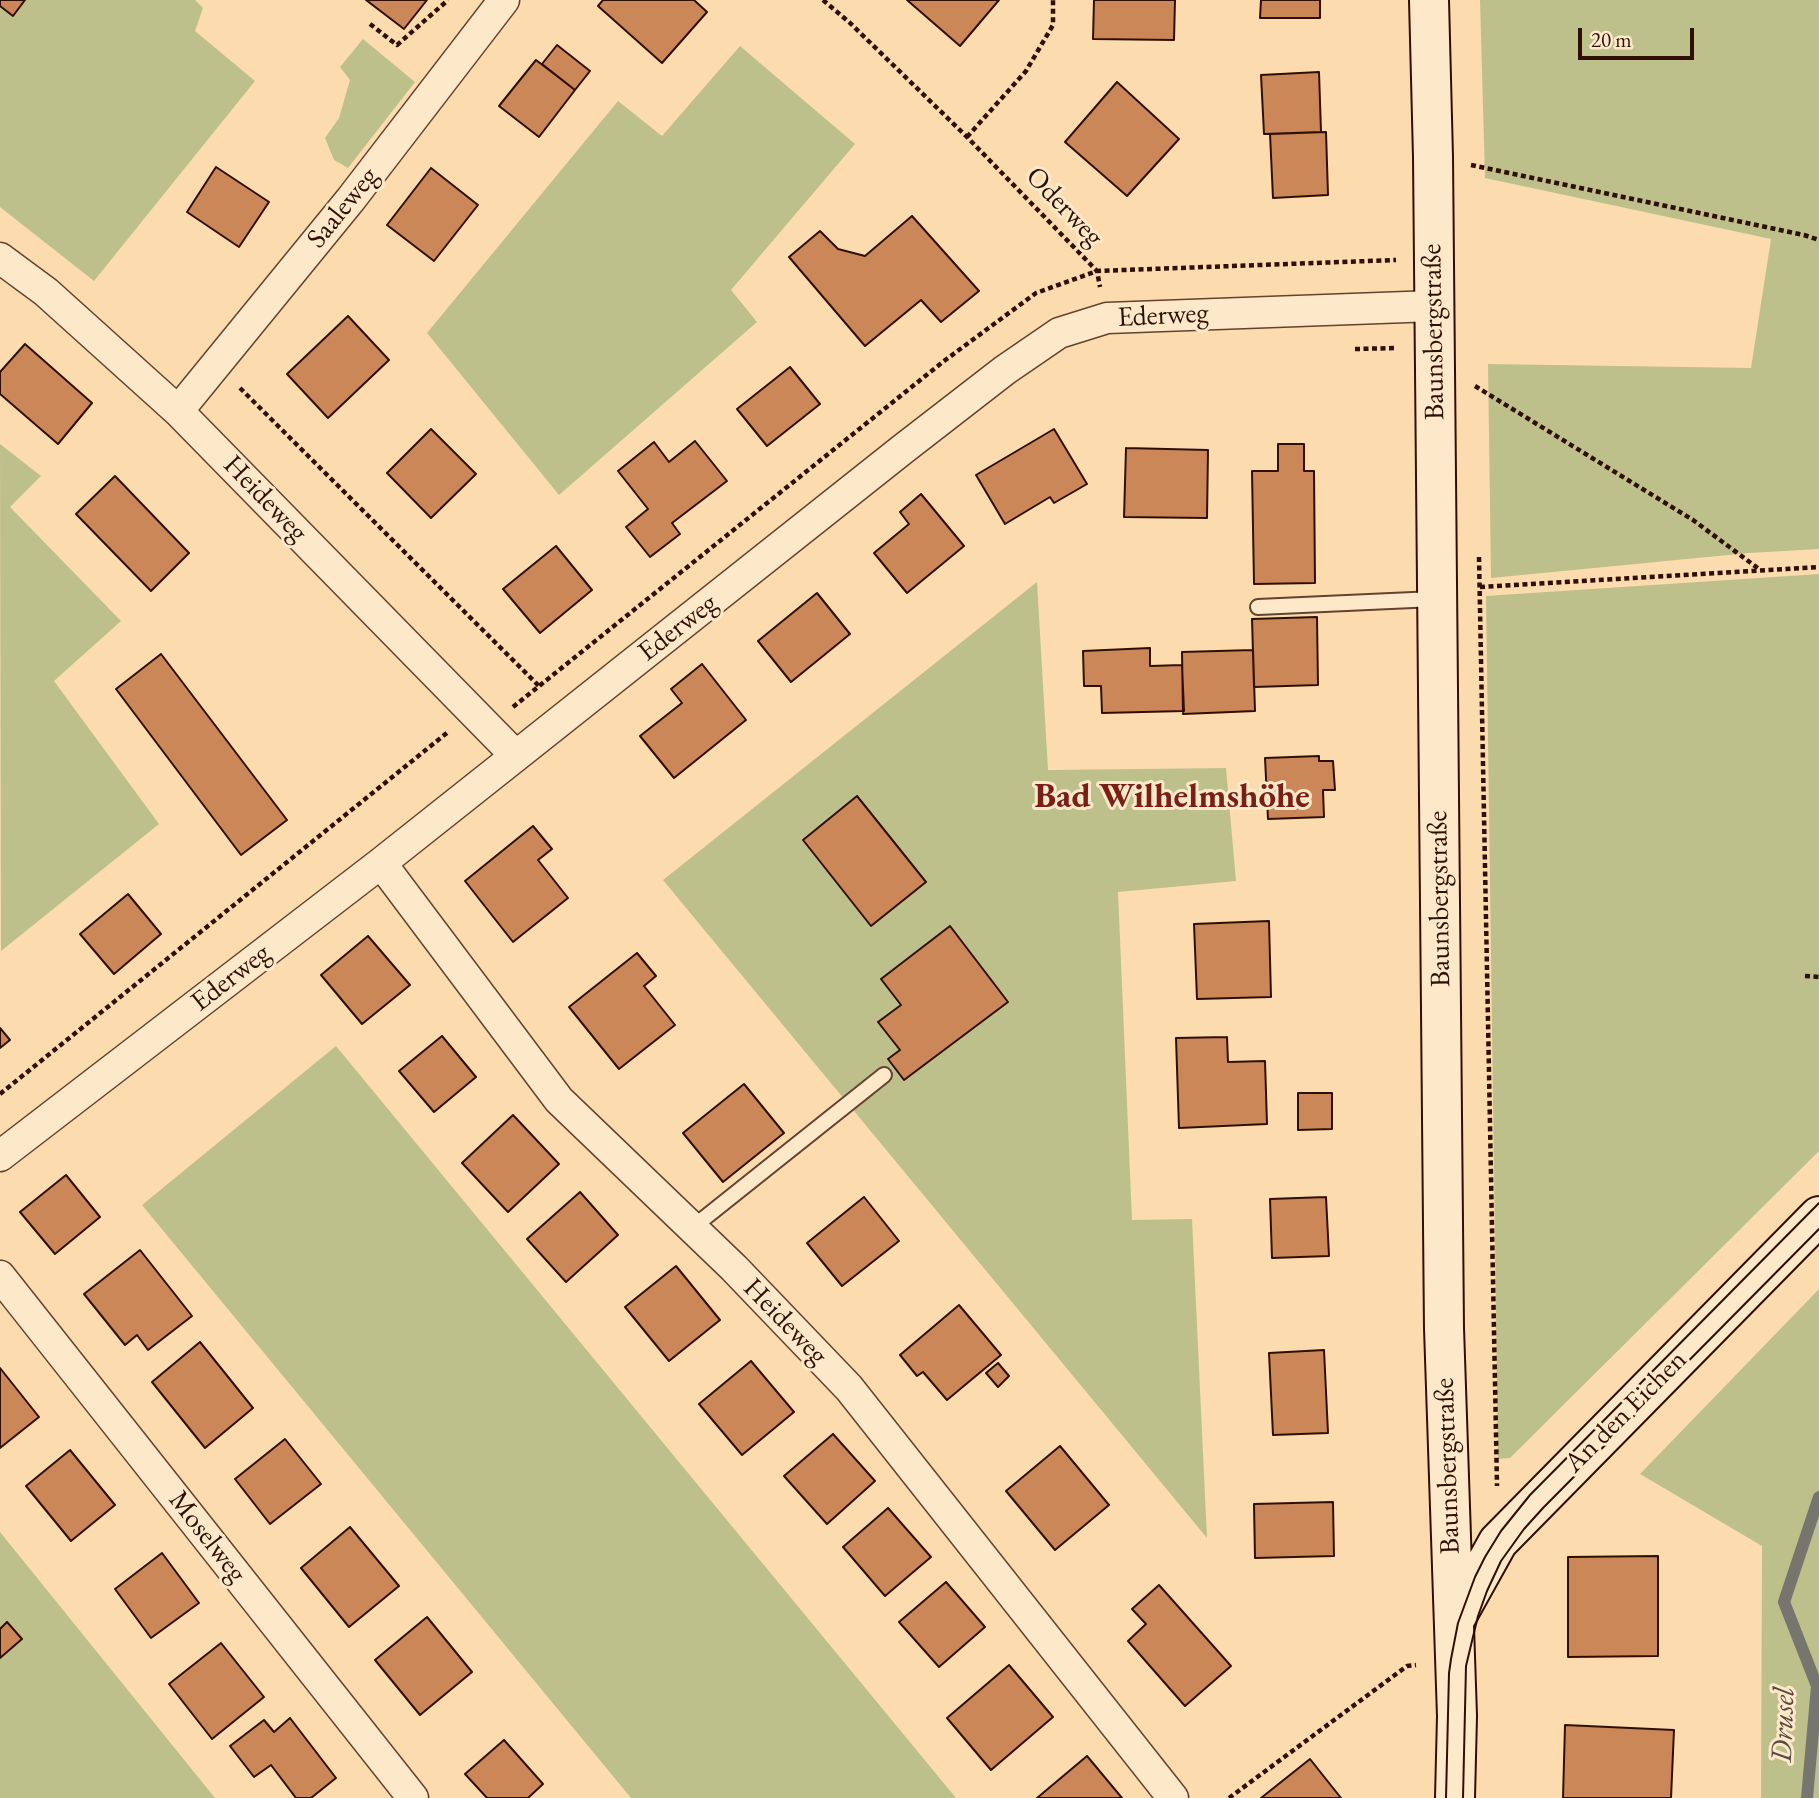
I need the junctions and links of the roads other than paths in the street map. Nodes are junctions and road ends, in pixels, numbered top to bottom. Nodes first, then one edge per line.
1 (504, 0) edge
2 (1429, 0) edge
3 (0, 258) edge
4 (1434, 306) junction
5 (178, 411) junction
6 (1437, 599) junction
7 (1258, 607) dead end
8 (516, 756) junction
9 (381, 863) junction
10 (884, 1076) dead end
11 (0, 1156) edge
12 (1819, 1216) edge
13 (692, 1228) junction
14 (0, 1276) edge
15 (1453, 1623) junction
16 (413, 1798) edge
17 (1173, 1798) edge
18 (1455, 1798) edge

1 - 5 street, Saaleweg
2 - 4 main road, Baunsbergstraße
3 - 5 street, Heideweg
4 - 6 main road, Baunsbergstraße
4 - 8 street, Ederweg
5 - 8 street, Heideweg
6 - 7 lane
6 - 15 main road, Baunsbergstraße
8 - 9 street, Ederweg
9 - 11 street, Ederweg
9 - 13 street, Heideweg
10 - 13 lane
12 - 15 main road, An den Eichen
13 - 17 street, Heideweg
14 - 16 street, Moselweg
15 - 18 main road, Baunsbergstraße

